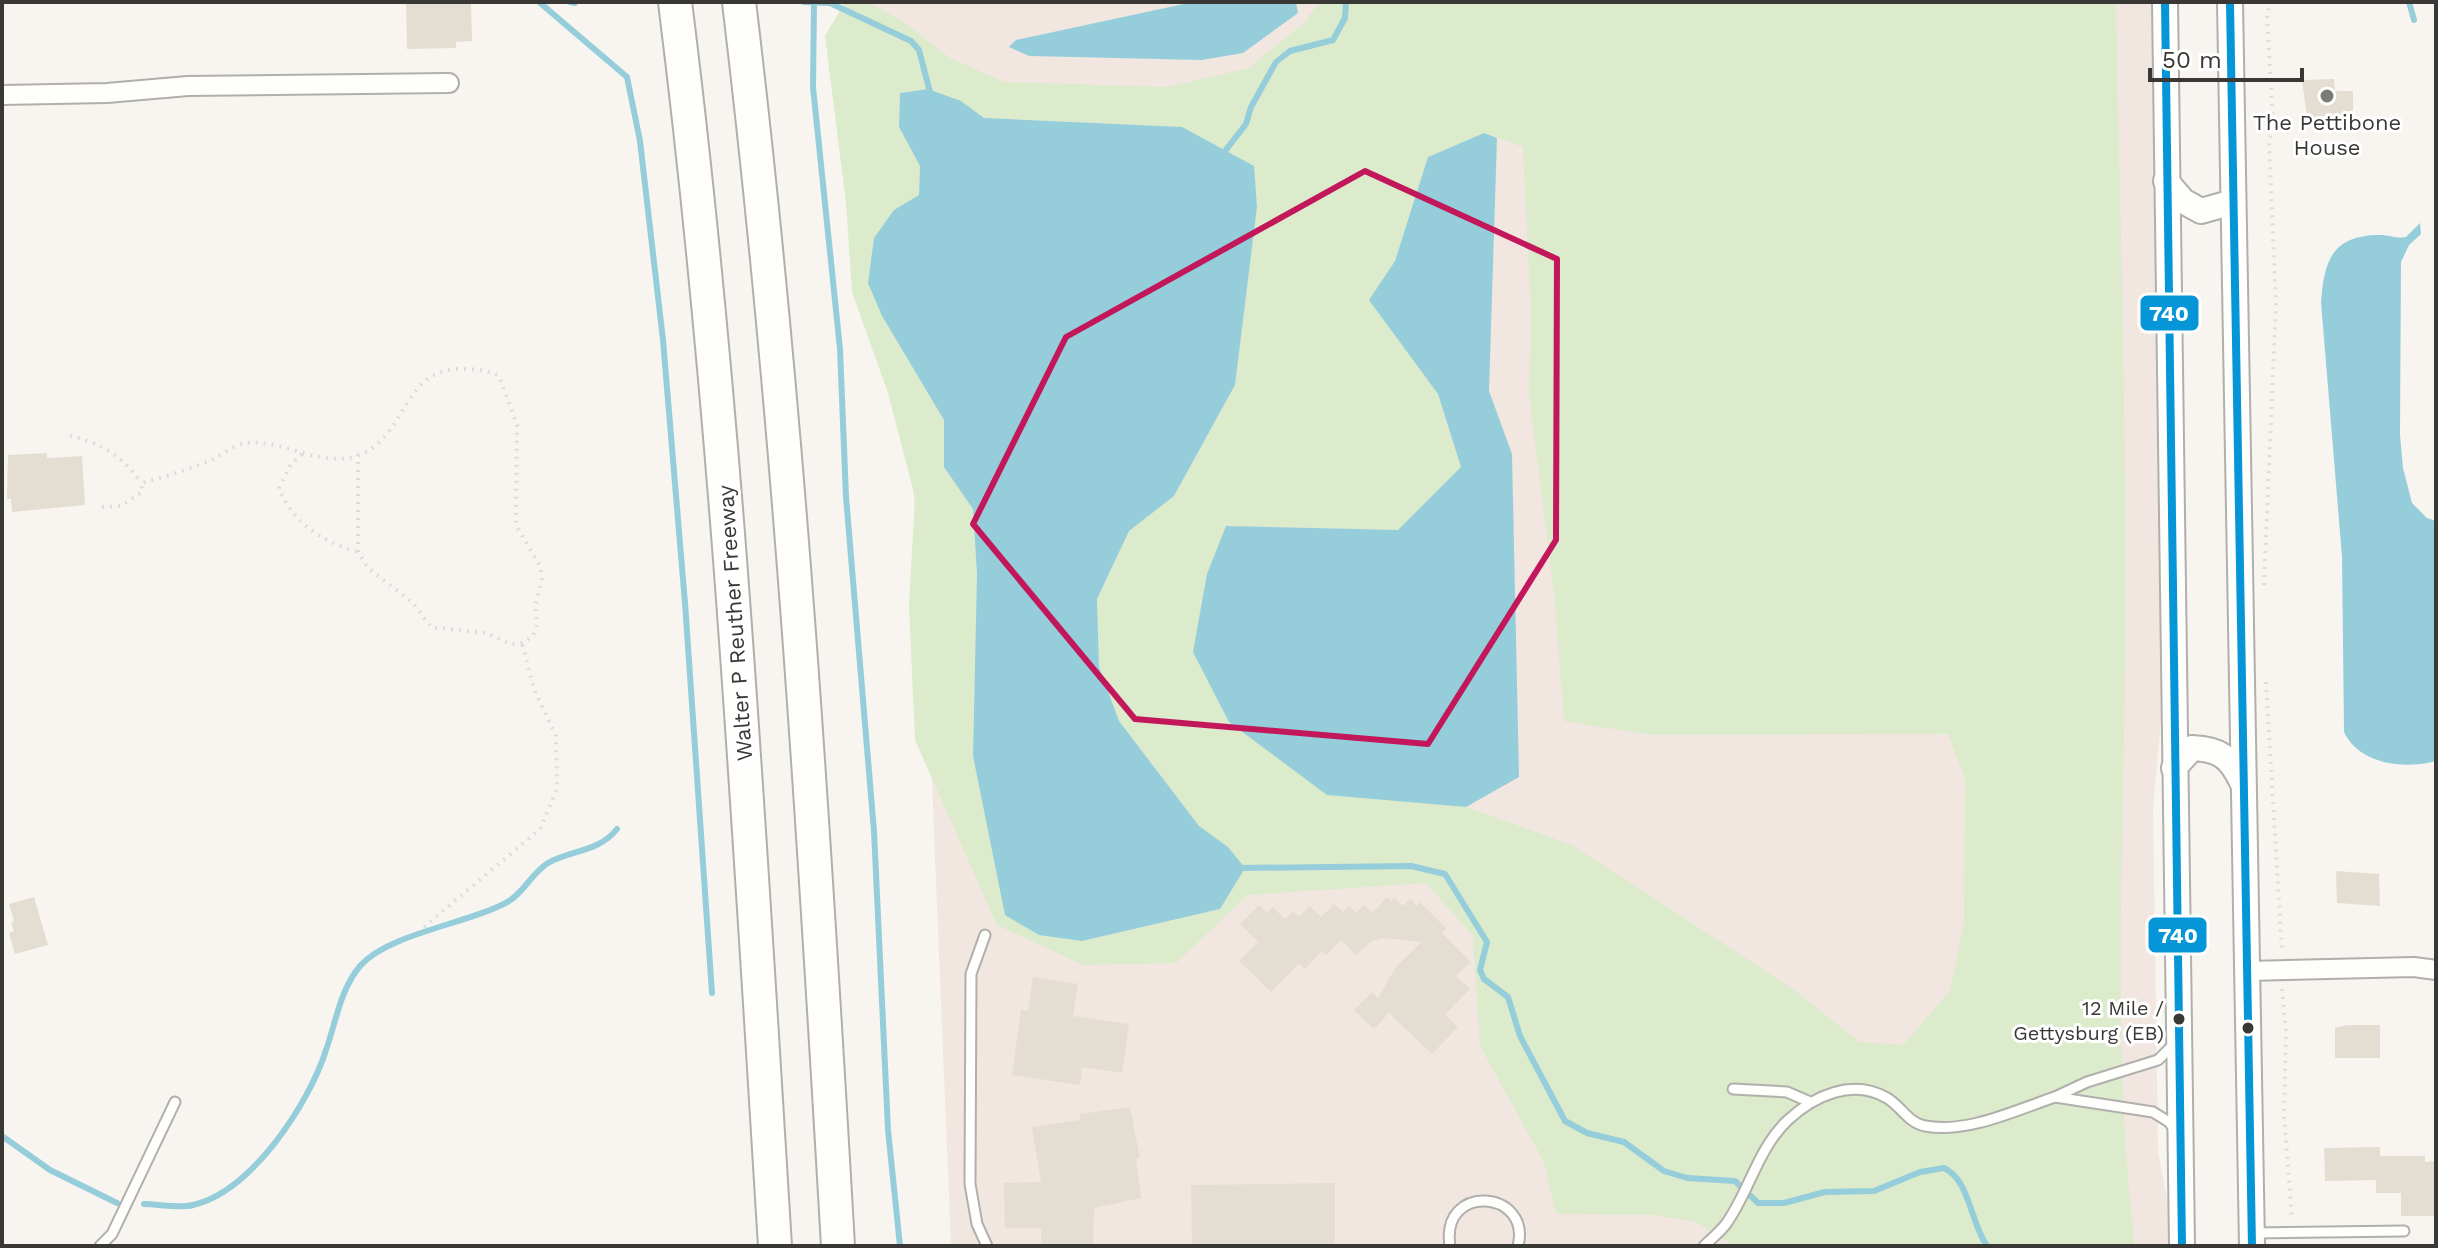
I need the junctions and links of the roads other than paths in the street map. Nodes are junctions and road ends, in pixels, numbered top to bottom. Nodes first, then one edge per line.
1 (675, 2) edge
2 (739, 2) edge
3 (2165, 2) edge
4 (2230, 2) edge
5 (449, 83) dead end
6 (2, 95) edge
7 (2166, 181) junction
8 (2233, 202) junction
9 (2174, 768) junction
10 (2243, 784) junction
11 (985, 935) dead end
12 (2436, 970) edge
13 (2248, 971) junction
14 (2178, 1040) junction
15 (1733, 1089) dead end
16 (2055, 1097) junction
17 (175, 1102) dead end
18 (1810, 1102) junction
19 (2180, 1139) junction
20 (2404, 1231) dead end
21 (2252, 1240) edge
22 (100, 1246) edge
23 (775, 1246) edge
24 (838, 1246) edge
25 (987, 1246) edge
26 (1450, 1246) edge
27 (1521, 1246) edge
28 (1704, 1246) edge
29 (2182, 1246) edge

1 - 23 highway, Walter P Reuther Freeway
2 - 24 highway
3 - 7 main road
4 - 8 main road
5 - 6 street
7 - 8 main road
7 - 9 main road
8 - 10 main road
9 - 10 main road
9 - 14 main road
10 - 13 main road
11 - 25 lane
12 - 13 street
13 - 21 main road
14 - 16 lane
14 - 19 main road
15 - 18 lane
16 - 18 lane
16 - 19 lane
17 - 22 lane
18 - 28 lane
19 - 29 main road
20 - 21 lane
26 - 27 lane

